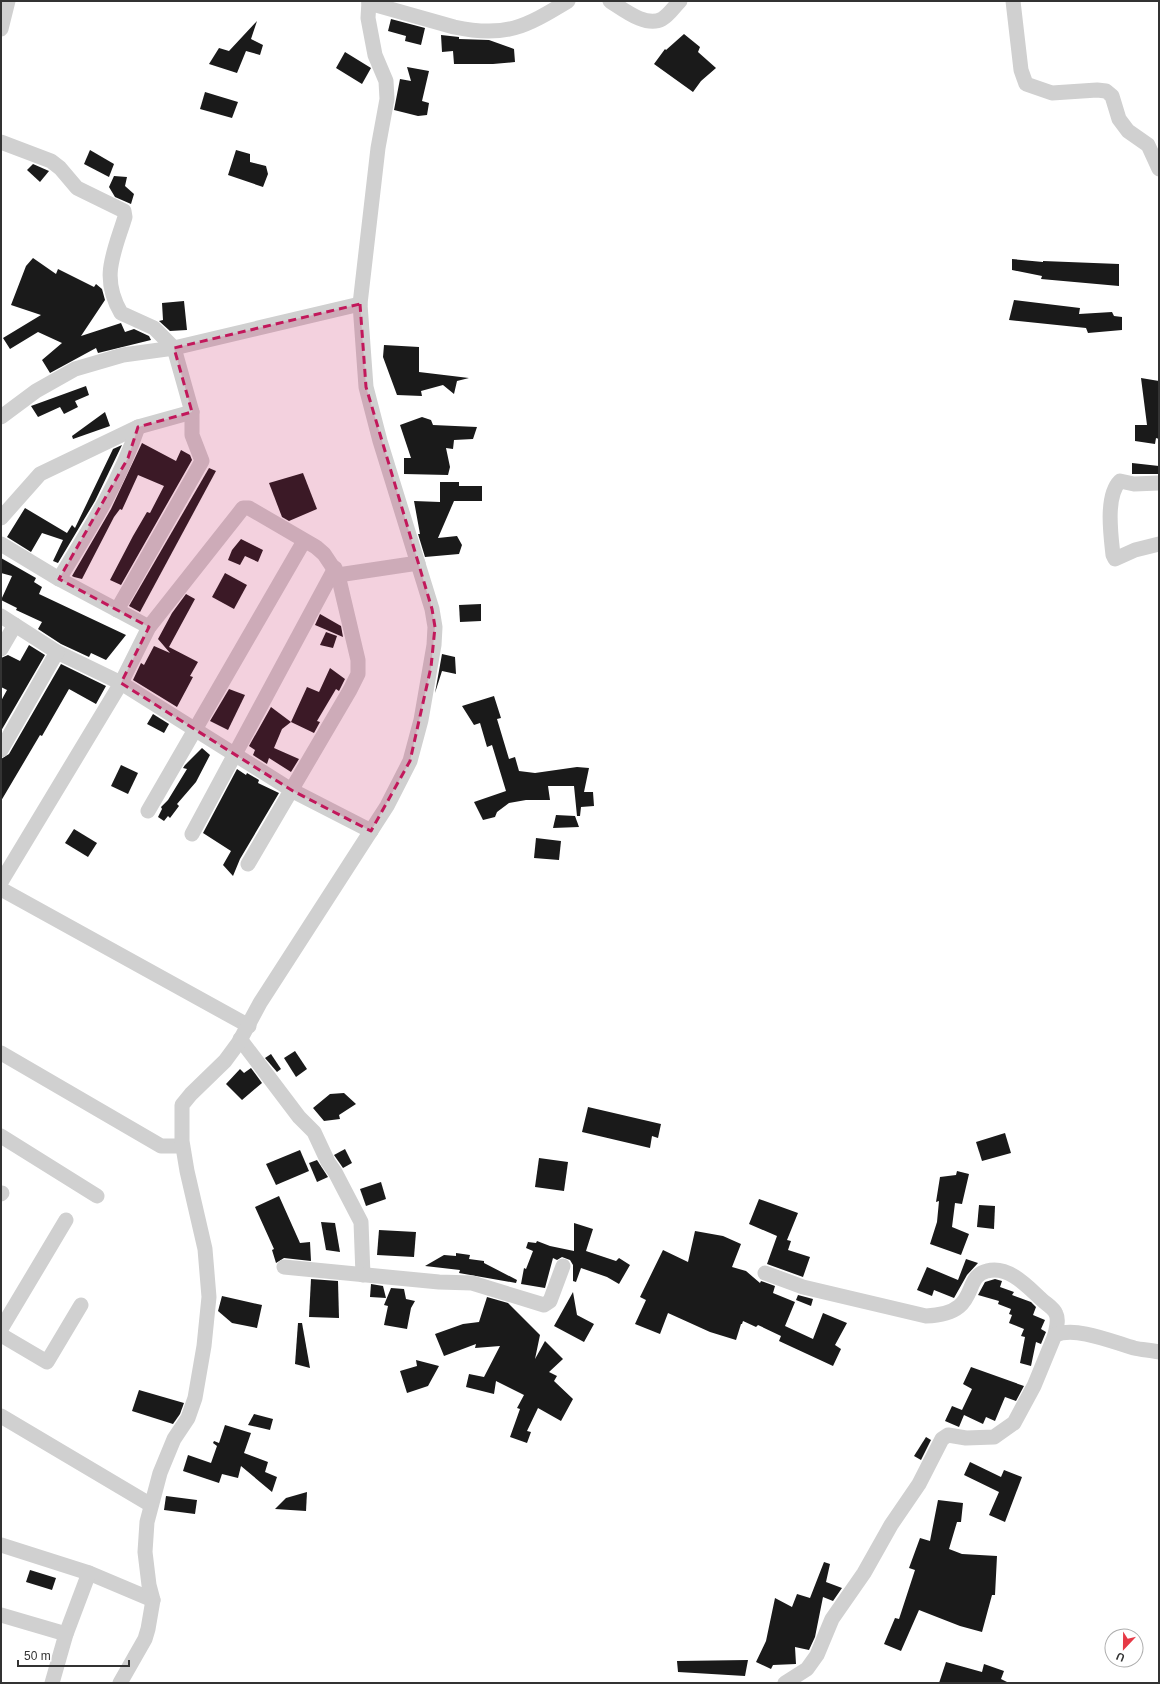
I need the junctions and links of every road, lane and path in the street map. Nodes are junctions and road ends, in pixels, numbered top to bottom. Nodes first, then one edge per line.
1 (8, 1) edge
2 (568, 1) edge
3 (610, 1) edge
4 (680, 1) edge
5 (1013, 1) edge
6 (369, 2) edge
7 (1, 29) edge
8 (1, 142) edge
9 (1159, 169) edge
10 (360, 304) junction
11 (174, 348) junction
12 (192, 412) junction
13 (1, 417) edge
14 (138, 426) junction
15 (1159, 483) edge
16 (1, 518) edge
17 (304, 540) junction
18 (1, 544) edge
19 (1159, 544) edge
20 (418, 563) junction
21 (337, 571) junction
22 (59, 579) junction
23 (117, 610) junction
24 (1, 616) edge
25 (15, 625) junction
26 (149, 627) junction
27 (1, 649) edge
28 (57, 652) junction
29 (121, 683) junction
30 (196, 729) junction
31 (1, 750) edge
32 (234, 754) junction
33 (293, 791) junction
34 (148, 811) dead end
35 (371, 831) junction
36 (192, 834) dead end
37 (248, 864) dead end
38 (1, 882) edge
39 (1, 889) edge
40 (249, 1026) junction
41 (240, 1039) junction
42 (1, 1053) edge
43 (1, 1136) edge
44 (182, 1146) junction
45 (97, 1196) dead end
46 (66, 1220) dead end
47 (563, 1266) dead end
48 (284, 1267) dead end
49 (765, 1273) dead end
50 (363, 1275) junction
51 (81, 1305) dead end
52 (1, 1329) edge
53 (1, 1335) edge
54 (1055, 1335) junction
55 (1159, 1352) edge
56 (1, 1416) edge
57 (151, 1505) junction
58 (1, 1545) edge
59 (89, 1573) junction
60 (153, 1600) junction
61 (1, 1615) edge
62 (66, 1634) junction
63 (52, 1683) edge
64 (120, 1683) edge
65 (785, 1683) edge

1 - 7 street
2 - 6 street
3 - 4 street
5 - 9 street
6 - 10 street
8 - 11 street
10 - 11 street
10 - 20 street
11 - 12 street
11 - 13 street
12 - 14 street
12 - 23 street
14 - 16 street
14 - 22 street
15 - 19 street
17 - 21 street
17 - 26 street
17 - 30 street
18 - 22 street
20 - 21 street
20 - 35 street
21 - 32 street
21 - 33 street
22 - 23 street
23 - 26 street
24 - 25 street
25 - 27 street
25 - 28 street
26 - 29 street
28 - 29 street
28 - 31 street
29 - 30 street
29 - 38 street
30 - 32 street
30 - 34 street
32 - 33 street
32 - 36 street
33 - 35 street
33 - 37 street
35 - 40 street
39 - 40 street
40 - 41 street
41 - 44 street
41 - 50 street
42 - 44 street
43 - 45 street
44 - 57 street
46 - 52 street
47 - 50 street
48 - 50 street
49 - 54 street
51 - 53 street
54 - 55 street
54 - 65 street
56 - 57 street
57 - 60 street
58 - 59 street
59 - 60 street
59 - 62 street
60 - 64 street
61 - 62 street
62 - 63 street

